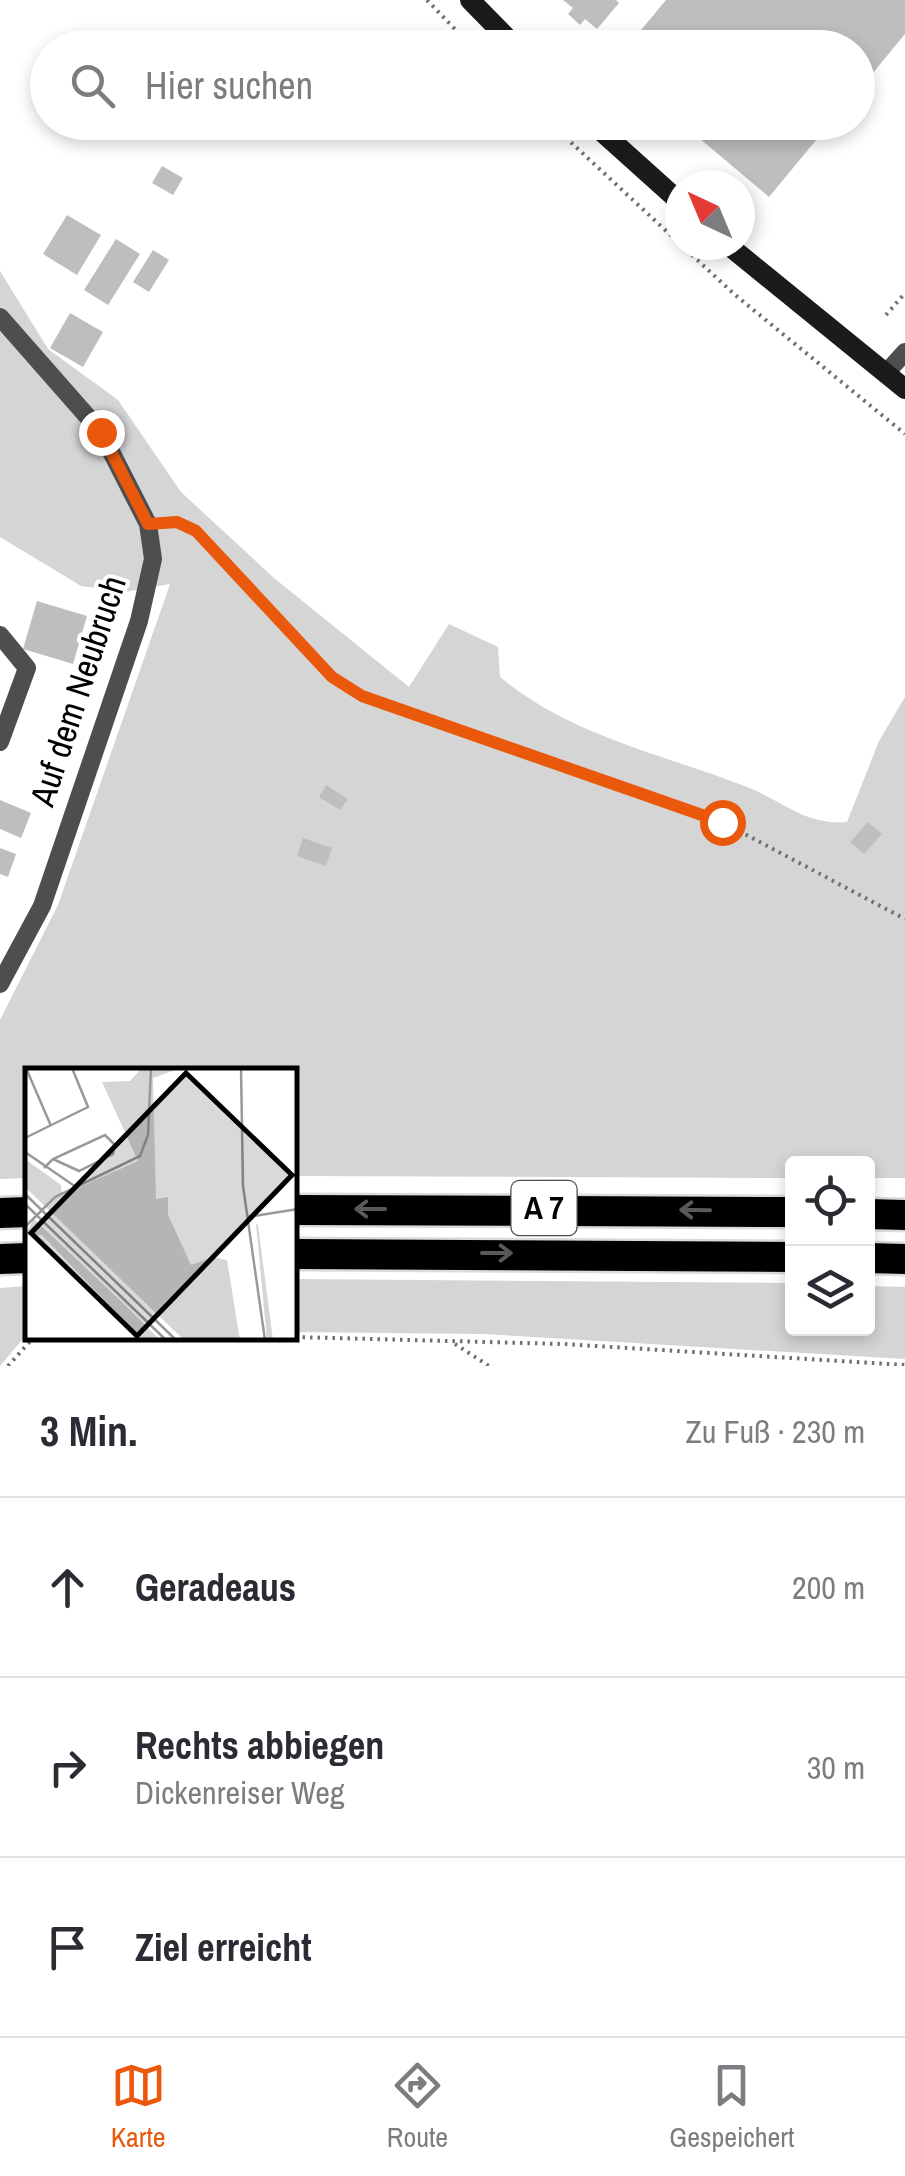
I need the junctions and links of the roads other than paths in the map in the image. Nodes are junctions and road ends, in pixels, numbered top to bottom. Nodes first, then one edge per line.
1 (470, 0) edge
2 (499, 30) edge
3 (611, 140) edge
4 (665, 189) edge
5 (746, 260) edge
6 (0, 317) edge
7 (905, 352) edge
8 (886, 374) junction
9 (905, 389) edge
10 (0, 635) edge
11 (0, 742) edge
12 (2, 977) edge
13 (298, 1210) edge
14 (25, 1212) edge
15 (785, 1212) edge
16 (0, 1213) edge
17 (875, 1214) edge
18 (905, 1215) edge
19 (298, 1254) edge
20 (785, 1256) edge
21 (875, 1258) edge
22 (905, 1260) edge

1 - 2 main road
3 - 4 main road
5 - 8 main road
6 - 12 street, Auf dem Neubruch
7 - 8 street
8 - 9 main road
10 - 11 street
15 -> 13 highway, A 7
14 - 16 highway
17 - 18 highway
19 -> 20 highway, A 7
21 - 22 highway

